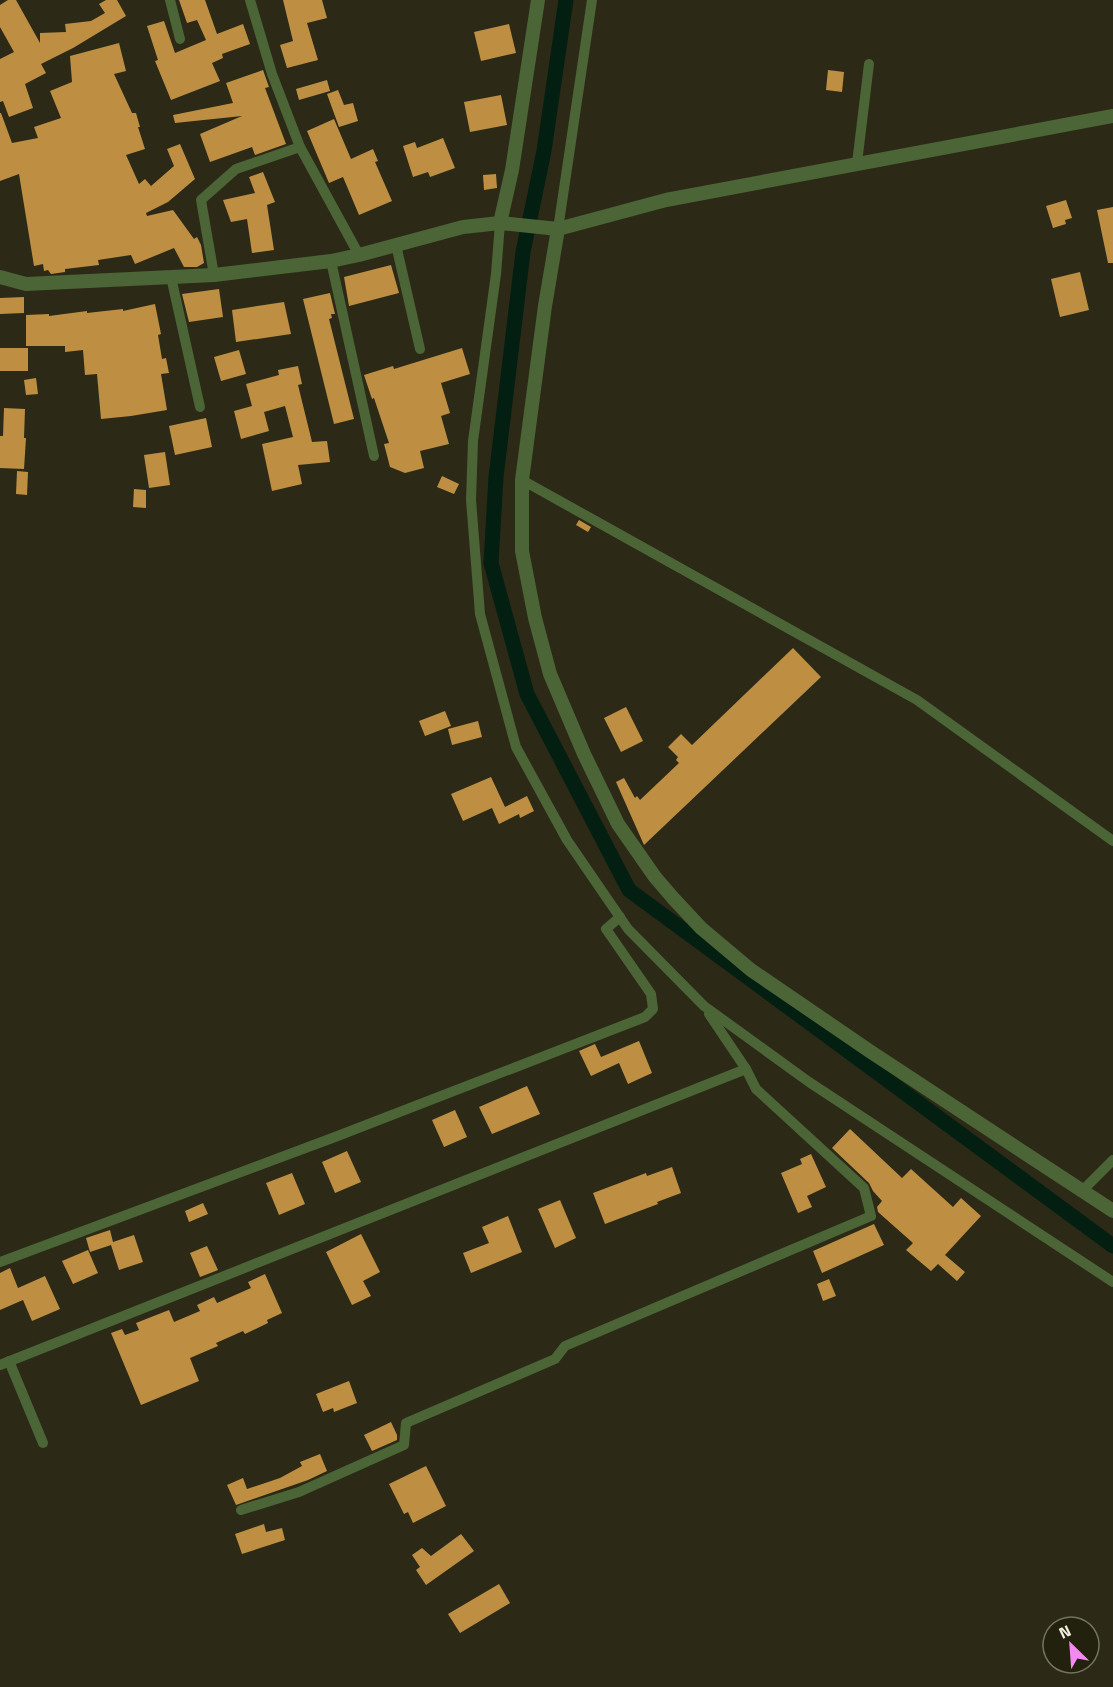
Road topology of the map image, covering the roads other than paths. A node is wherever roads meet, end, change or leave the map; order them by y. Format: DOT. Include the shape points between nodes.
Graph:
graph roads {
  1 [pos="170,0"];
  2 [pos="250,0"];
  3 [pos="538,0"];
  4 [pos="592,0"];
  5 [pos="180,39"];
  6 [pos="869,64"];
  7 [pos="1113,116"];
  8 [pos="300,147"];
  9 [pos="857,163"];
  10 [pos="505,223"];
  11 [pos="558,229"];
  12 [pos="396,245"];
  13 [pos="359,255"];
  14 [pos="331,261"];
  15 [pos="214,275"];
  16 [pos="0,277"];
  17 [pos="171,277"];
  18 [pos="420,349"];
  19 [pos="200,407"];
  20 [pos="374,456"];
  21 [pos="522,480"];
  22 [pos="1113,841"];
  23 [pos="620,917"];
  24 [pos="704,1006"];
  25 [pos="746,1069"];
  26 [pos="1113,1160"];
  27 [pos="1082,1191"];
  28 [pos="1113,1211"];
  29 [pos="0,1262"];
  30 [pos="1113,1282"];
  31 [pos="4,1363"];
  32 [pos="43,1443"];
  33 [pos="241,1510"];
  1 -- 5 [label="street"];
  2 -- 8 [label="street" via="272,74"];
  3 -- 10 [label="street"];
  4 -- 11 [label="street"];
  6 -- 9 [label="street"];
  7 -- 9 [label="street"];
  8 -- 13 [label="street"];
  8 -- 15 [label="street" via="236,169 201,200"];
  9 -- 11 [label="street" via="666,200"];
  10 -- 11 [label="street"];
  10 -- 12 [label="street" via="463,227"];
  10 -- 23 [label="street" via="473,441 471,500 480,614 516,747 567,840"];
  11 -- 21 [label="street"];
  12 -- 13 [label="street"];
  12 -- 18 [label="street"];
  13 -- 14 [label="street"];
  14 -- 15 [label="street"];
  14 -- 20 [label="street"];
  15 -- 17 [label="street"];
  16 -- 17 [label="street" via="26,284"];
  17 -- 19 [label="street"];
  21 -- 22 [label="street" via="917,699"];
  21 -- 27 [label="street" via="522,551 550,674 618,824 655,877 701,928 751,970"];
  23 -- 24 [label="street"];
  23 -- 29 [label="street" via="606,929 651,994 654,1009 645,1017"];
  24 -- 25 [label="street"];
  24 -- 30 [label="street" via="809,1082"];
  25 -- 31 [label="street"];
  25 -- 33 [label="street" via="756,1089 864,1188 871,1216 565,1346 555,1359 406,1423 404,1445 299,1492"];
  26 -- 27 [label="street"];
  27 -- 28 [label="street"];
  31 -- 32 [label="street"];
}
